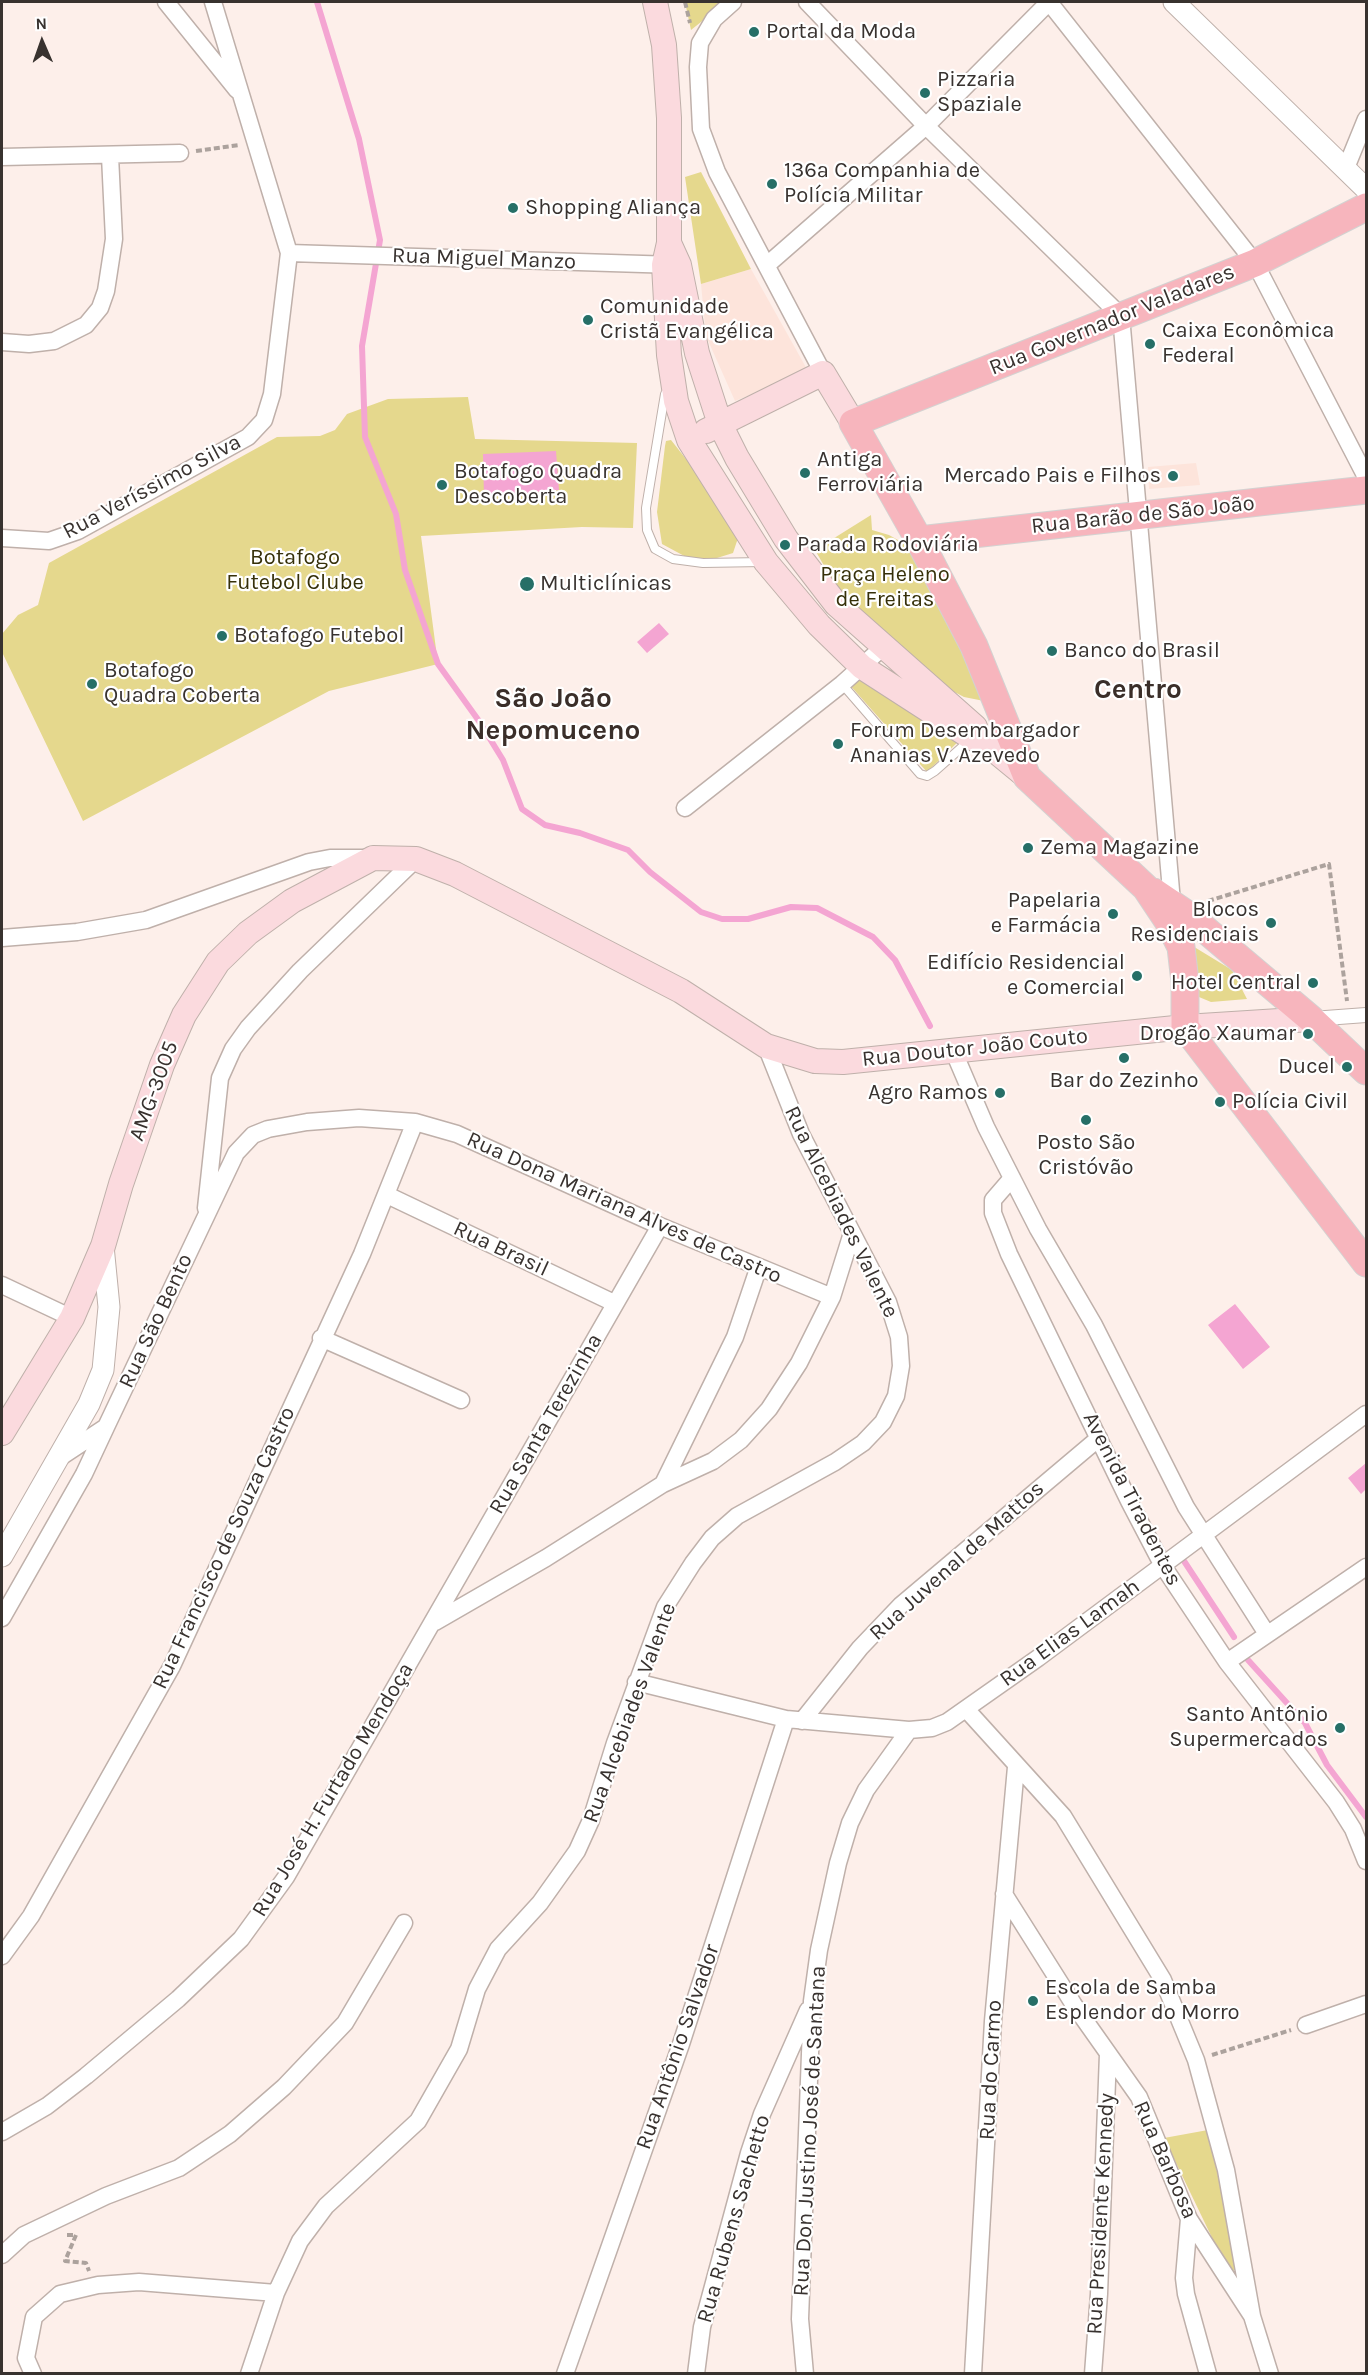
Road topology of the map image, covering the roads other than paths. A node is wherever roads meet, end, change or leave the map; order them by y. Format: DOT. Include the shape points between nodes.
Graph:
graph roads {
  1 [pos="166,2"];
  2 [pos="213,2"];
  3 [pos="655,2"];
  4 [pos="733,2"];
  5 [pos="807,2"];
  6 [pos="1049,2"];
  7 [pos="1174,2"];
  8 [pos="243,98"];
  9 [pos="1366,119"];
  10 [pos="926,126"];
  11 [pos="180,153"];
  12 [pos="2,156"];
  13 [pos="110,156"];
  14 [pos="1346,168"];
  15 [pos="1366,189"];
  16 [pos="1366,207"];
  17 [pos="289,254"];
  18 [pos="671,258"];
  19 [pos="1255,263"];
  20 [pos="767,265"];
  21 [pos="1121,316"];
  22 [pos="2,342"];
  23 [pos="669,355"];
  24 [pos="823,373"];
  25 [pos="853,423"];
  26 [pos="720,424"];
  27 [pos="689,440"];
  28 [pos="1366,477"];
  29 [pos="1366,490"];
  30 [pos="1139,515"];
  31 [pos="2,538"];
  32 [pos="919,540"];
  33 [pos="766,562"];
  34 [pos="882,648"];
  35 [pos="862,667"];
  36 [pos="842,684"];
  37 [pos="980,738"];
  38 [pos="1027,777"];
  39 [pos="685,808"];
  40 [pos="373,858"];
  41 [pos="416,859"];
  42 [pos="1146,888"];
  43 [pos="1180,908"];
  44 [pos="2,938"];
  45 [pos="1366,1015"];
  46 [pos="1311,1019"];
  47 [pos="1185,1027"];
  48 [pos="766,1046"];
  49 [pos="953,1050"];
  50 [pos="1366,1071"];
  51 [pos="415,1122"];
  52 [pos="1012,1178"];
  53 [pos="387,1195"];
  54 [pos="206,1215"];
  55 [pos="660,1226"];
  56 [pos="852,1233"];
  57 [pos="103,1246"];
  58 [pos="1366,1263"];
  59 [pos="758,1269"];
  60 [pos="2,1285"];
  61 [pos="832,1297"];
  62 [pos="615,1303"];
  63 [pos="72,1318"];
  64 [pos="321,1338"];
  65 [pos="460,1400"];
  66 [pos="1366,1414"];
  67 [pos="106,1427"];
  68 [pos="2,1433"];
  69 [pos="1099,1438"];
  70 [pos="59,1458"];
  71 [pos="663,1485"];
  72 [pos="1204,1537"];
  73 [pos="2,1556"];
  74 [pos="1163,1566"];
  75 [pos="1366,1567"];
  76 [pos="2,1618"];
  77 [pos="434,1622"];
  78 [pos="1267,1634"];
  79 [pos="1227,1662"];
  80 [pos="636,1682"];
  81 [pos="966,1709"];
  82 [pos="794,1720"];
  83 [pos="909,1730"];
  84 [pos="1016,1767"];
  85 [pos="1366,1861"];
  86 [pos="1004,1894"];
  87 [pos="404,1923"];
  88 [pos="2,1956"];
  89 [pos="812,2001"];
  90 [pos="1366,2004"];
  91 [pos="1306,2025"];
  92 [pos="1108,2054"];
  93 [pos="2,2132"];
  94 [pos="1189,2219"];
  95 [pos="2,2255"];
  96 [pos="276,2293"];
  97 [pos="1252,2316"];
  98 [pos="33,2373"];
  99 [pos="249,2373"];
  100 [pos="565,2373"];
  101 [pos="696,2373"];
  102 [pos="805,2373"];
  103 [pos="973,2373"];
  104 [pos="1093,2373"];
  105 [pos="1208,2373"];
  106 [pos="1270,2373"];
  1 -- 8 [label="street"];
  2 -- 8 [label="street, Rua Veríssimo Silva"];
  3 -- 18 [label="main road" via="664,45 668,108"];
  4 -- 20 [label="street" via="714,19 700,43 701,129 717,172"];
  5 -- 10 [label="street"];
  6 -- 10 [label="street"];
  6 -- 19 [label="street"];
  7 -- 14 [label="street"];
  8 -- 17 [label="street, Rua Veríssimo Silva"];
  9 -- 14 [label="street"];
  10 -- 20 [label="street"];
  10 -- 21 [label="street"];
  11 -- 13 [label="street"];
  12 -- 13 [label="street"];
  13 -- 22 [label="street" via="114,239 100,308 86,325 54,341"];
  14 -- 15 [label="street"];
  16 -- 19 [label="main road, Rua Governador Valadares"];
  17 -- 18 [label="street, Rua Miguel Manzo"];
  17 -- 31 [label="street, Rua Veríssimo Silva" via="272,394 264,420 248,437 78,531 49,541"];
  18 -- 23 [label="main road"];
  18 -- 26 [label="main road"];
  19 -- 21 [label="main road, Rua Governador Valadares"];
  19 -- 28 [label="street"];
  20 -- 24 [label="street"];
  21 -- 25 [label="main road, Rua Governador Valadares"];
  21 -- 30 [label="street"];
  23 -- 27 [label="main road" via="676,400"];
  23 -- 33 [label="lane" via="646,508 647,530 655,549 673,559 703,563"];
  24 -- 25 [label="main road"];
  24 -- 26 [label="main road"];
  25 -- 32 [label="main road"];
  26 -- 27 [label="main road"];
  26 -- 34 [label="main road" via="806,569"];
  27 -- 33 [label="main road"];
  29 -- 30 [label="main road, Rua Barão de São João"];
  30 -- 32 [label="main road, Rua Barão de São João"];
  30 -- 43 [label="street"];
  32 -- 38 [label="main road" via="974,646"];
  33 -- 35 [label="main road" via="819,625"];
  34 -- 35 [label="street"];
  34 -- 37 [label="main road"];
  35 -- 36 [label="street"];
  35 -- 37 [label="main road"];
  36 -- 37 [label="lane" via="920,774 927,776"];
  36 -- 39 [label="street"];
  37 -- 38 [label="main road"];
  38 -- 42 [label="main road"];
  40 -- 41 [label="main road, AMG-3005"];
  40 -- 44 [label="street" via="309,862 146,920 77,932"];
  40 -- 57 [label="main road, AMG-3005" via="292,901 248,933 218,962 184,1015 162,1065"];
  41 -- 48 [label="main road, Rua Doutor João Couto" via="455,874 681,991"];
  41 -- 54 [label="street" via="300,972 233,1049 220,1078"];
  42 -- 43 [label="main road"];
  42 -- 47 [label="main road" via="1181,947"];
  43 -- 46 [label="main road"];
  45 -- 46 [label="street"];
  46 -- 47 [label="main road, Rua Doutor João Couto"];
  46 -- 50 [label="main road"];
  47 -- 49 [label="main road, Rua Doutor João Couto"];
  47 -- 58 [label="main road"];
  48 -- 49 [label="main road, Rua Doutor João Couto" via="815,1061 843,1062"];
  48 -- 56 [label="street, Rua Alcebiades Valente" via="801,1134"];
  49 -- 52 [label="street"];
  51 -- 53 [label="street, Rua Francisco de Souza Castro"];
  51 -- 54 [label="street, Rua Dona Mariana Alves de Castro" via="359,1118 307,1122 253,1135 236,1153"];
  51 -- 55 [label="street, Rua Dona Mariana Alves de Castro" via="457,1134"];
  52 -- 69 [label="street, Avenida Tiradentes" via="993,1200 993,1213"];
  52 -- 72 [label="street"];
  53 -- 62 [label="street, Rua Brasil"];
  53 -- 64 [label="street, Rua Francisco de Souza Castro"];
  54 -- 67 [label="street, Rua São Bento"];
  55 -- 59 [label="street, Rua Dona Mariana Alves de Castro"];
  55 -- 62 [label="street, Rua Santa Terezinha"];
  56 -- 61 [label="street"];
  56 -- 80 [label="street, Rua Alcebiades Valente" via="888,1302 899,1337 901,1366 896,1396 883,1422 863,1443 754,1505 712,1538 665,1607"];
  57 -- 63 [label="main road, AMG-3005"];
  57 -- 70 [label="street" via="109,1307 103,1370"];
  59 -- 61 [label="street, Rua Dona Mariana Alves de Castro"];
  59 -- 71 [label="street" via="735,1337"];
  60 -- 63 [label="street"];
  61 -- 71 [label="street" via="769,1409 741,1440 713,1461"];
  62 -- 77 [label="street, Rua Santa Terezinha"];
  63 -- 68 [label="main road, AMG-3005"];
  64 -- 65 [label="street"];
  64 -- 88 [label="street, Rua Francisco de Souza Castro" via="172,1666 36,1906"];
  66 -- 72 [label="street, Rua Elias Lamah"];
  67 -- 70 [label="street"];
  67 -- 76 [label="street, Rua São Bento" via="84,1474"];
  69 -- 74 [label="street, Avenida Tiradentes"];
  69 -- 82 [label="street, Rua Juvenal de Mattos" via="901,1605"];
  70 -- 73 [label="street"];
  71 -- 77 [label="street"];
  72 -- 74 [label="street, Rua Elias Lamah"];
  72 -- 78 [label="street"];
  74 -- 79 [label="street, Avenida Tiradentes"];
  74 -- 81 [label="street, Rua Elias Lamah"];
  75 -- 78 [label="street"];
  77 -- 93 [label="street, Rua José H. Furtado Mendoça" via="286,1877 241,1939 178,1999 86,2076 47,2106"];
  78 -- 79 [label="street"];
  79 -- 85 [label="street, Avenida Tiradentes" via="1336,1802"];
  80 -- 82 [label="street, Rua Elias Lamah"];
  80 -- 96 [label="street, Rua Alcebiades Valente" via="577,1851 540,1903 498,1949 477,1989 459,2049 440,2087 418,2121 326,2206 300,2241"];
  81 -- 83 [label="street, Rua Elias Lamah" via="932,1728"];
  81 -- 84 [label="street"];
  82 -- 83 [label="street, Rua Elias Lamah"];
  82 -- 100 [label="street, Rua Antônio Salvador"];
  83 -- 89 [label="street, Rua Don Justino José de Santana" via="866,1790 850,1823 838,1863"];
  84 -- 86 [label="street, Rua do Carmo"];
  84 -- 97 [label="street" via="1063,1816 1163,1980 1196,2060 1226,2170"];
  86 -- 92 [label="street, Rua Barbosa"];
  86 -- 103 [label="street, Rua do Carmo"];
  87 -- 95 [label="street" via="345,2023 284,2087 230,2134 179,2168 106,2196 24,2235"];
  89 -- 101 [label="street, Rua Rubens Sachetto" via="749,2152 702,2326"];
  89 -- 102 [label="street, Rua Don Justino José de Santana" via="800,2319"];
  90 -- 91 [label="street"];
  92 -- 94 [label="street, Rua Barbosa" via="1139,2097"];
  92 -- 104 [label="street, Rua Presidente Kennedy"];
  94 -- 97 [label="street, Rua Barbosa"];
  94 -- 105 [label="street" via="1184,2278"];
  96 -- 98 [label="street" via="139,2282 60,2294 34,2317 26,2358"];
  96 -- 99 [label="street, Rua Alcebiades Valente"];
  97 -- 106 [label="street, Rua Barbosa"];
}
